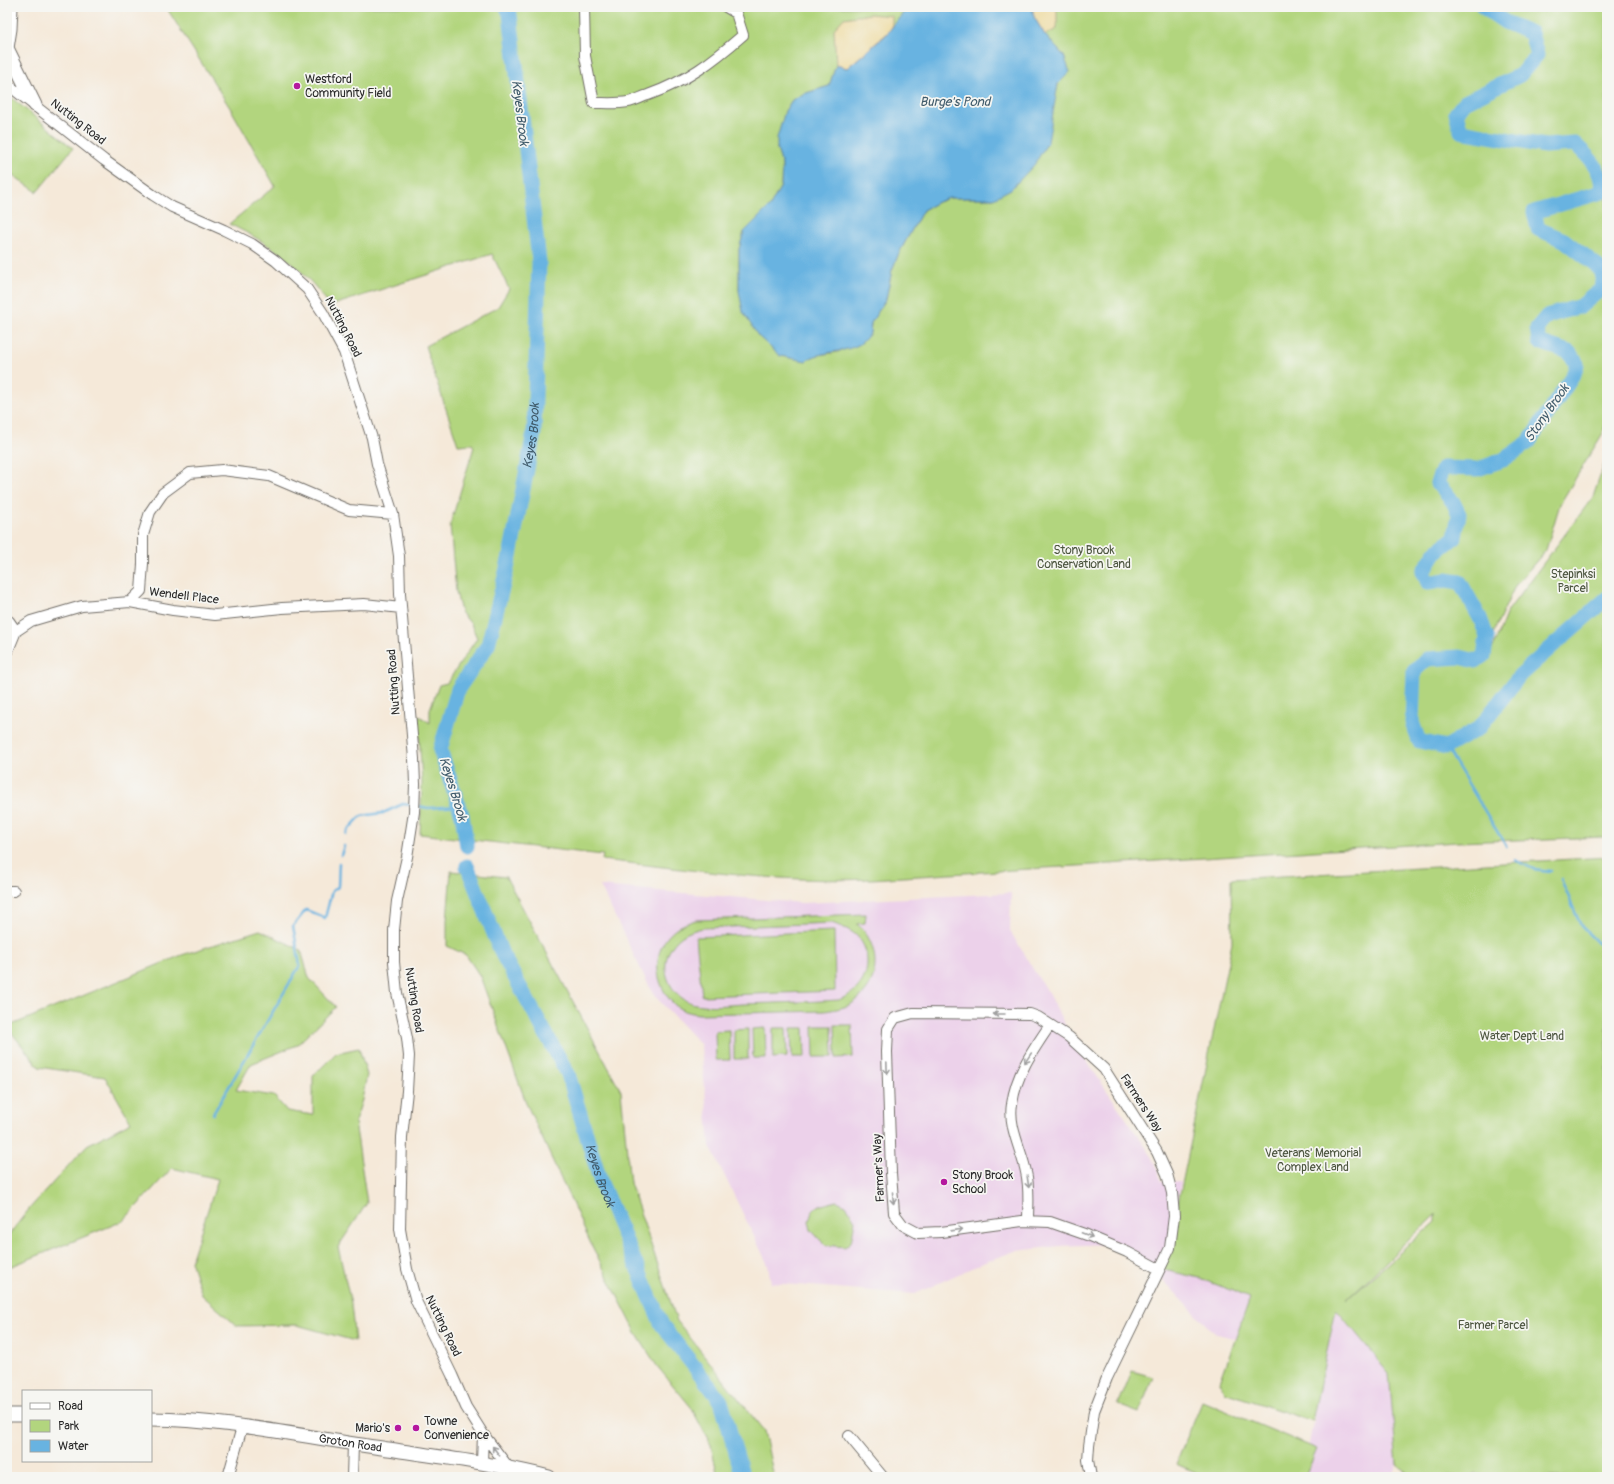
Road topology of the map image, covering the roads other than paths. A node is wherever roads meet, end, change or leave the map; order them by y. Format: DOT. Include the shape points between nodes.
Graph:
graph roads {
  1 [pos="12,7"];
  2 [pos="584,7"];
  3 [pos="726,7"];
  4 [pos="7,48"];
  5 [pos="7,84"];
  6 [pos="35,105"];
  7 [pos="393,514"];
  8 [pos="130,602"];
  9 [pos="401,608"];
  10 [pos="7,620"];
  11 [pos="16,631"];
  12 [pos="7,654"];
  13 [pos="1050,1025"];
  14 [pos="888,1029"];
  15 [pos="1028,1221"];
  16 [pos="1159,1269"];
  17 [pos="7,1415"];
  18 [pos="22,1415"];
  19 [pos="152,1419"];
  20 [pos="242,1427"];
  21 [pos="483,1434"];
  22 [pos="849,1436"];
  23 [pos="353,1444"];
  24 [pos="482,1463"];
  25 [pos="512,1473"];
  26 [pos="228,1477"];
  27 [pos="352,1477"];
  28 [pos="549,1477"];
  29 [pos="883,1477"];
  30 [pos="1091,1477"];
  1 -- 4 [label="main road"];
  2 -- 3 [label="street" via="585,56 594,103 615,104 666,89 715,60 743,35 736,13"];
  4 -- 6 [label="main road"];
  5 -- 6 [label="street, Nutting Road"];
  6 -- 7 [label="street, Nutting Road" via="153,195 172,207 252,244 276,260 306,289 323,313 344,352"];
  7 -- 8 [label="street" via="349,510 268,476 222,470 190,473 163,492 150,512 143,535 140,591"];
  7 -- 9 [label="street, Nutting Road" via="399,556"];
  8 -- 9 [label="street, Wendell Place" via="215,615 282,608 364,604"];
  8 -- 11 [label="street, Wendell Place" via="82,606 32,621"];
  9 -- 21 [label="street, Nutting Road" via="415,784 414,812 394,930 397,993 409,1056 402,1137 400,1229 416,1301 466,1407"];
  10 -- 11 [label="street"];
  11 -- 12 [label="street"];
  13 -- 14 [label="street, Farmers Way, one-way" via="1038,1016 1030,1014 913,1014 895,1018"];
  13 -- 15 [label="street, one-way" via="1024,1064 1011,1106 1013,1126 1029,1186"];
  13 -- 16 [label="street, Farmers Way" via="1069,1037 1104,1069 1149,1139 1167,1174 1174,1216 1170,1248"];
  14 -- 15 [label="street, Farmer's Way, one-way" via="894,1213 903,1225 918,1233"];
  15 -- 16 [label="street, Farmer's Way, one-way" via="1050,1222 1087,1235"];
  16 -- 30 [label="street" via="1094,1411 1088,1460"];
  17 -- 18 [label="main road"];
  19 -- 20 [label="main road, Groton Road" via="211,1422"];
  20 -- 23 [label="main road, Groton Road"];
  20 -- 26 [label="street"];
  21 -- 24 [label="street"];
  25 -- 21 [label="street, Nutting Road, one-way"];
  22 -- 29 [label="street"];
  23 -- 24 [label="main road, Groton Road"];
  23 -- 27 [label="street"];
  24 -- 25 [label="main road, Groton Road"];
  25 -- 28 [label="main road, Groton Road"];
}
